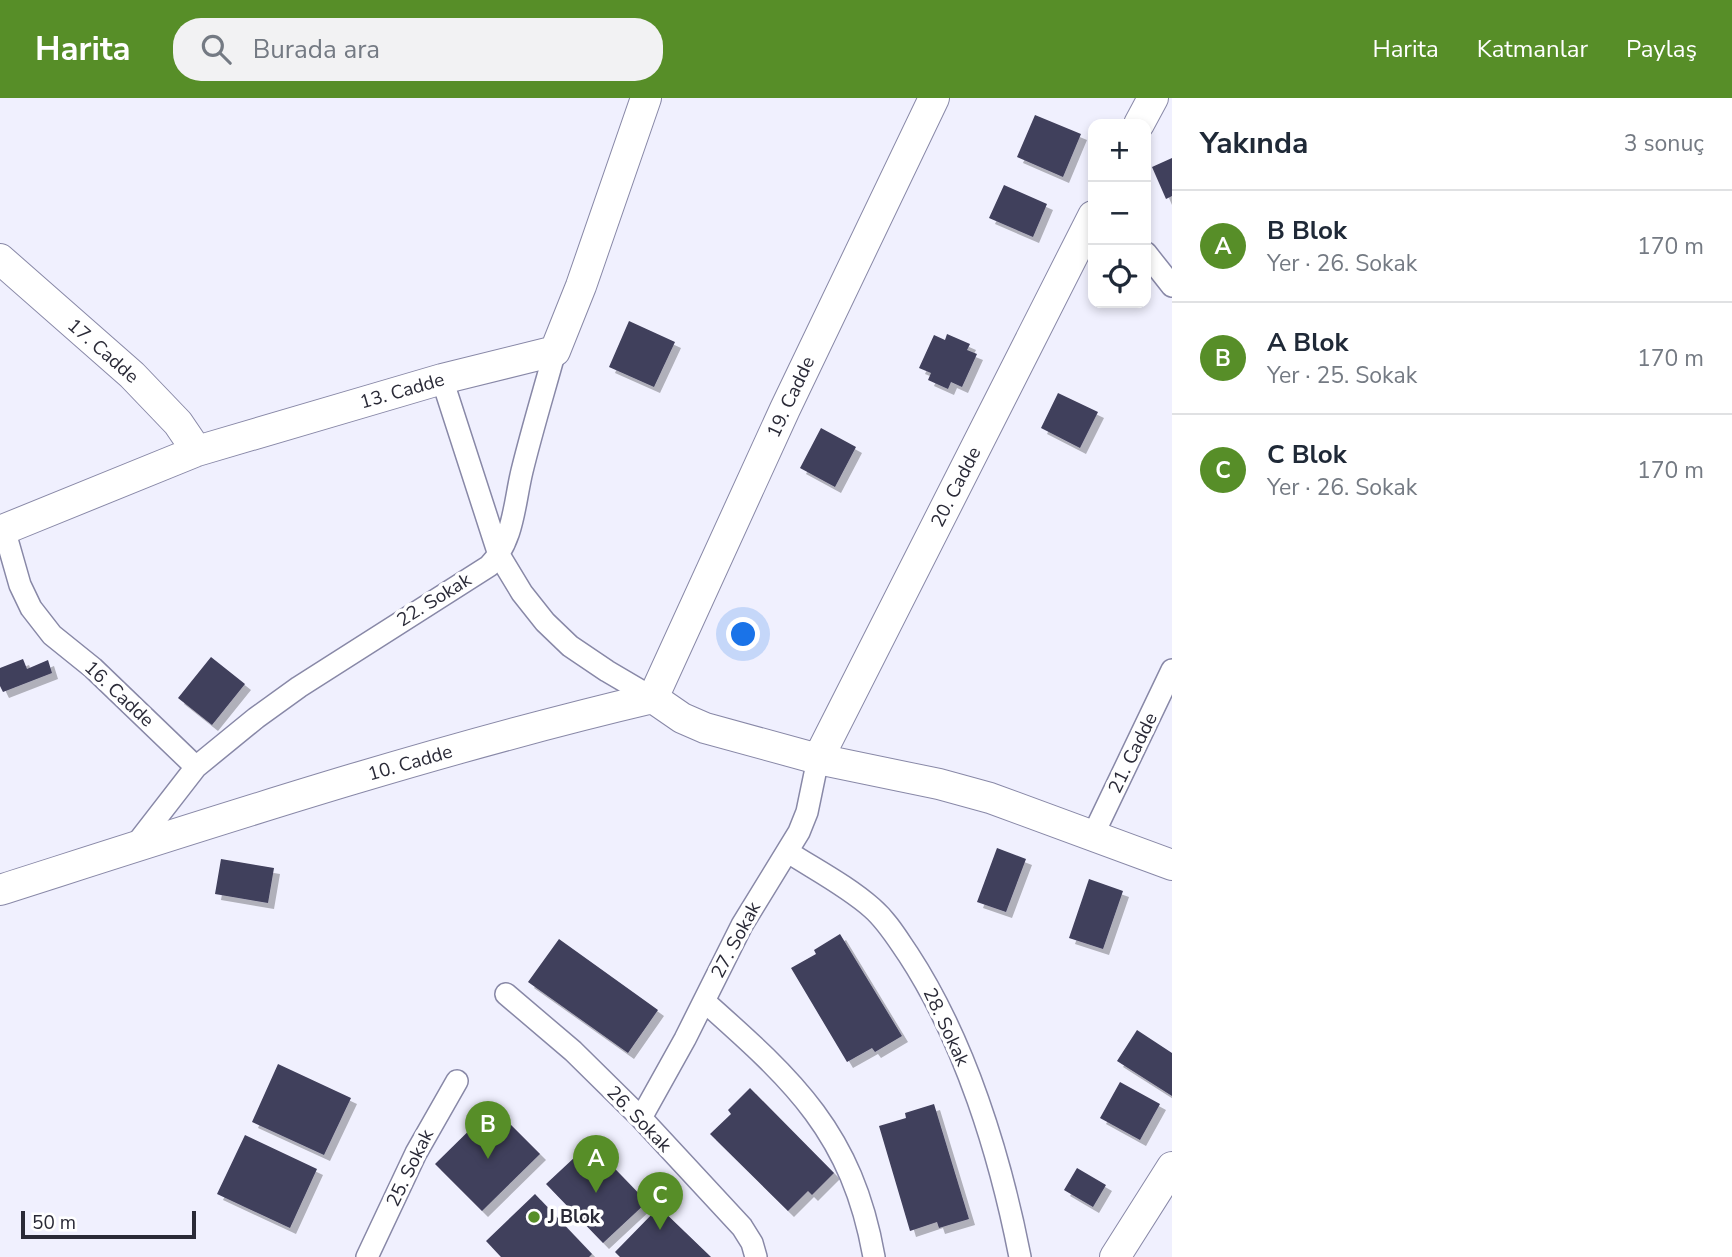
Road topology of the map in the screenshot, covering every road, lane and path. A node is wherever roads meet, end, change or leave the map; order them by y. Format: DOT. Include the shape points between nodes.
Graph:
graph roads {
  1 [pos="646,98"];
  2 [pos="934,98"];
  3 [pos="1153,98"];
  4 [pos="1142,119"];
  5 [pos="1088,226"];
  6 [pos="0,259"];
  7 [pos="1151,259"];
  8 [pos="1172,286"];
  9 [pos="555,351"];
  10 [pos="442,379"];
  11 [pos="197,452"];
  12 [pos="2,530"];
  13 [pos="499,555"];
  14 [pos="1172,670"];
  15 [pos="653,698"];
  16 [pos="818,759"];
  17 [pos="196,767"];
  18 [pos="1093,835"];
  19 [pos="134,847"];
  20 [pos="788,852"];
  21 [pos="1172,865"];
  22 [pos="0,890"];
  23 [pos="506,994"];
  24 [pos="704,1002"];
  25 [pos="457,1081"];
  26 [pos="641,1118"];
  27 [pos="1172,1167"];
  28 [pos="367,1257"];
  29 [pos="756,1257"];
  30 [pos="874,1257"];
  31 [pos="1020,1257"];
  32 [pos="1115,1257"];
  1 -- 9 [label="street"];
  2 -- 15 [label="street, 19. Cadde"];
  3 -- 4 [label="street"];
  5 -- 16 [label="street, 20. Cadde"];
  6 -- 11 [label="street, 17. Cadde" via="132,375 178,423"];
  7 -- 8 [label="street"];
  9 -- 10 [label="street, 13. Cadde"];
  9 -- 13 [label="street" via="509,534"];
  10 -- 11 [label="street, 13. Cadde"];
  10 -- 13 [label="street"];
  11 -- 12 [label="street, 13. Cadde"];
  12 -- 17 [label="street, 16. Cadde" via="20,585 52,635"];
  13 -- 15 [label="street" via="522,593 562,638"];
  13 -- 17 [label="street, 22. Sokak" via="489,566 299,687"];
  14 -- 18 [label="street, 21. Cadde"];
  15 -- 16 [label="street" via="705,728"];
  15 -- 19 [label="street, 10. Cadde" via="543,724"];
  16 -- 18 [label="street" via="990,798"];
  16 -- 20 [label="street, 27. Sokak" via="807,812"];
  17 -- 19 [label="street"];
  18 -- 21 [label="street"];
  19 -- 22 [label="street, 10. Cadde"];
  20 -- 24 [label="street, 27. Sokak" via="742,925"];
  20 -- 31 [label="street, 28. Sokak" via="873,908 918,969 969,1079 1009,1203"];
  23 -- 26 [label="street, 26. Sokak"];
  24 -- 26 [label="street, 27. Sokak"];
  24 -- 30 [label="street" via="770,1060 823,1122 854,1185"];
  25 -- 28 [label="street, 25. Sokak" via="416,1153"];
  26 -- 29 [label="street, 26. Sokak" via="742,1227"];
  27 -- 32 [label="street"];
}
